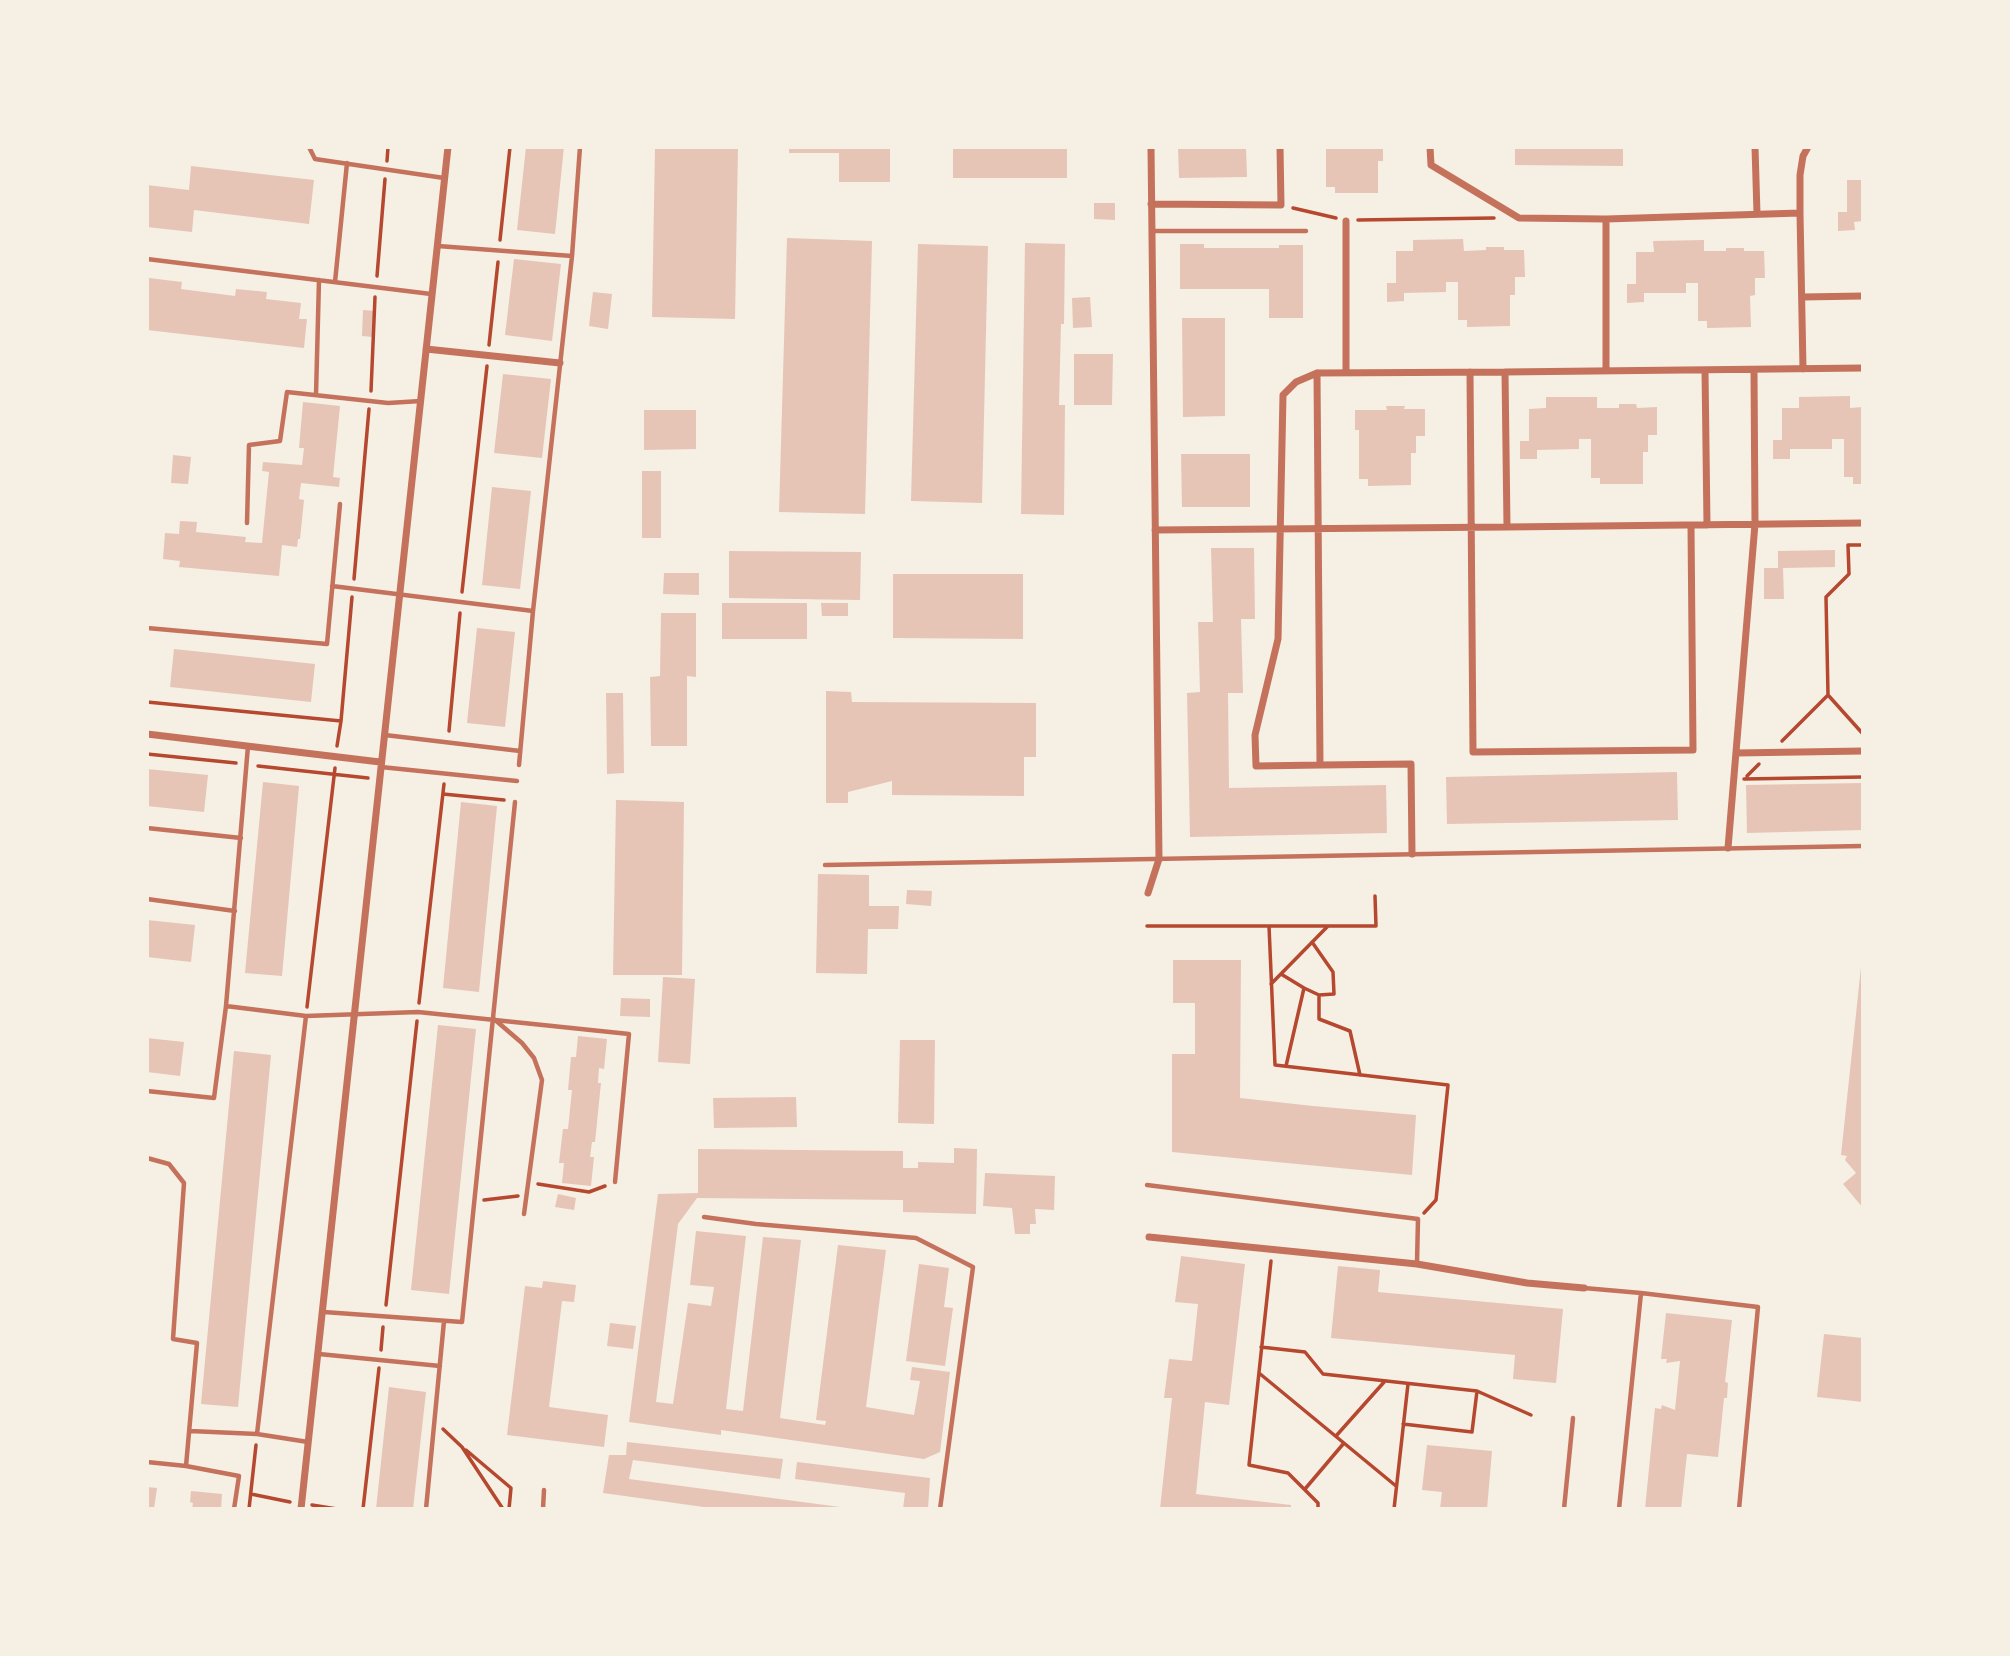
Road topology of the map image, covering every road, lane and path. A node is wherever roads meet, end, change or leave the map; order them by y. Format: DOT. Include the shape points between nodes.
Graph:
graph roads {
  1 [pos="309,147"];
  2 [pos="388,147"];
  3 [pos="448,147"];
  4 [pos="510,147"];
  5 [pos="580,147"];
  6 [pos="1151,147"];
  7 [pos="1280,147"];
  8 [pos="1430,147"];
  9 [pos="1755,147"];
  10 [pos="1808,147"];
  11 [pos="346,163"];
  12 [pos="386,169"];
  13 [pos="445,178"];
  14 [pos="1151,204"];
  15 [pos="1281,205"];
  16 [pos="1800,213"];
  17 [pos="1757,214"];
  18 [pos="1519,218"];
  19 [pos="1606,219"];
  20 [pos="1346,221"];
  21 [pos="1152,231"];
  22 [pos="1306,231"];
  23 [pos="438,246"];
  24 [pos="499,251"];
  25 [pos="572,256"];
  26 [pos="147,259"];
  27 [pos="319,280"];
  28 [pos="335,282"];
  29 [pos="376,287"];
  30 [pos="432,294"];
  31 [pos="1863,296"];
  32 [pos="1802,297"];
  33 [pos="426,349"];
  34 [pos="488,354"];
  35 [pos="560,363"];
  36 [pos="1803,369"];
  37 [pos="1863,369"];
  38 [pos="1705,370"];
  39 [pos="1754,370"];
  40 [pos="1606,371"];
  41 [pos="1469,372"];
  42 [pos="1505,372"];
  43 [pos="1317,373"];
  44 [pos="1346,373"];
  45 [pos="316,395"];
  46 [pos="370,401"];
  47 [pos="421,401"];
  48 [pos="340,504"];
  49 [pos="247,523"];
  50 [pos="1863,523"];
  51 [pos="1755,524"];
  52 [pos="1691,525"];
  53 [pos="1707,525"];
  54 [pos="1471,527"];
  55 [pos="1507,527"];
  56 [pos="1280,529"];
  57 [pos="1318,529"];
  58 [pos="1155,530"];
  59 [pos="1863,545"];
  60 [pos="332,586"];
  61 [pos="353,589"];
  62 [pos="399,594"];
  63 [pos="461,601"];
  64 [pos="533,611"];
  65 [pos="147,628"];
  66 [pos="1828,695"];
  67 [pos="147,702"];
  68 [pos="341,721"];
  69 [pos="147,734"];
  70 [pos="1863,734"];
  71 [pos="383,735"];
  72 [pos="448,743"];
  73 [pos="248,745"];
  74 [pos="520,751"];
  75 [pos="1863,751"];
  76 [pos="1770,752"];
  77 [pos="1736,753"];
  78 [pos="147,754"];
  79 [pos="336,757"];
  80 [pos="380,764"];
  81 [pos="247,765"];
  82 [pos="519,765"];
  83 [pos="1320,765"];
  84 [pos="335,774"];
  85 [pos="445,775"];
  86 [pos="1863,777"];
  87 [pos="379,779"];
  88 [pos="517,781"];
  89 [pos="443,794"];
  90 [pos="516,802"];
  91 [pos="147,828"];
  92 [pos="241,838"];
  93 [pos="1863,846"];
  94 [pos="1728,848"];
  95 [pos="1412,854"];
  96 [pos="1159,859"];
  97 [pos="825,865"];
  98 [pos="1148,893"];
  99 [pos="1376,896"];
  100 [pos="147,900"];
  101 [pos="235,911"];
  102 [pos="1147,926"];
  103 [pos="1269,926"];
  104 [pos="1328,926"];
  105 [pos="1312,942"];
  106 [pos="1281,974"];
  107 [pos="1271,984"];
  108 [pos="1304,988"];
  109 [pos="1320,995"];
  110 [pos="226,1006"];
  111 [pos="418,1012"];
  112 [pos="354,1014"];
  113 [pos="306,1016"];
  114 [pos="494,1018"];
  115 [pos="1286,1066"];
  116 [pos="1360,1075"];
  117 [pos="147,1091"];
  118 [pos="147,1158"];
  119 [pos="615,1182"];
  120 [pos="1147,1185"];
  121 [pos="528,1188"];
  122 [pos="475,1201"];
  123 [pos="524,1214"];
  124 [pos="704,1217"];
  125 [pos="1418,1219"];
  126 [pos="1149,1237"];
  127 [pos="1272,1249"];
  128 [pos="1417,1264"];
  129 [pos="1584,1288"];
  130 [pos="1642,1293"];
  131 [pos="324,1312"];
  132 [pos="384,1317"];
  133 [pos="444,1321"];
  134 [pos="1261,1347"];
  135 [pos="319,1354"];
  136 [pos="380,1360"];
  137 [pos="440,1366"];
  138 [pos="1259,1373"];
  139 [pos="1385,1381"];
  140 [pos="1408,1384"];
  141 [pos="1477,1391"];
  142 [pos="1531,1415"];
  143 [pos="1573,1418"];
  144 [pos="434,1421"];
  145 [pos="1404,1424"];
  146 [pos="191,1431"];
  147 [pos="257,1434"];
  148 [pos="1336,1436"];
  149 [pos="309,1442"];
  150 [pos="1344,1443"];
  151 [pos="462,1447"];
  152 [pos="147,1462"];
  153 [pos="186,1466"];
  154 [pos="1396,1486"];
  155 [pos="1305,1489"];
  156 [pos="544,1490"];
  157 [pos="234,1509"];
  158 [pos="249,1509"];
  159 [pos="301,1509"];
  160 [pos="363,1509"];
  161 [pos="426,1509"];
  162 [pos="503,1509"];
  163 [pos="509,1509"];
  164 [pos="543,1509"];
  165 [pos="941,1509"];
  166 [pos="1318,1509"];
  167 [pos="1394,1509"];
  168 [pos="1564,1509"];
  169 [pos="1619,1509"];
  170 [pos="1739,1509"];
  1 -- 11 [label="lane" via="315,159"];
  2 -- 12 [label="path"];
  3 -- 13 [label="street"];
  4 -- 24 [label="path"];
  5 -- 25 [label="lane"];
  6 -- 14 [label="street"];
  7 -- 15 [label="street"];
  8 -- 18 [label="street" via="1431,165"];
  9 -- 17 [label="street"];
  10 -- 16 [label="street" via="1800,175"];
  11 -- 12 [label="lane"];
  11 -- 28 [label="lane"];
  12 -- 13 [label="lane"];
  12 -- 29 [label="path"];
  13 -- 23 [label="street"];
  14 -- 15 [label="street"];
  14 -- 21 [label="street"];
  15 -- 20 [label="path"];
  16 -- 17 [label="street"];
  16 -- 32 [label="street"];
  17 -- 19 [label="street"];
  18 -- 19 [label="street"];
  18 -- 20 [label="path"];
  19 -- 40 [label="street"];
  20 -- 44 [label="street"];
  21 -- 22 [label="lane"];
  21 -- 58 [label="street"];
  23 -- 24 [label="lane"];
  23 -- 30 [label="street"];
  24 -- 25 [label="lane"];
  24 -- 34 [label="path"];
  25 -- 35 [label="lane"];
  26 -- 27 [label="lane"];
  27 -- 28 [label="lane"];
  27 -- 45 [label="lane"];
  28 -- 29 [label="lane"];
  29 -- 30 [label="lane"];
  29 -- 46 [label="path"];
  30 -- 33 [label="street"];
  31 -- 32 [label="street"];
  32 -- 36 [label="street"];
  33 -- 34 [label="street"];
  33 -- 47 [label="street"];
  34 -- 35 [label="street"];
  34 -- 63 [label="path"];
  35 -- 64 [label="lane"];
  36 -- 37 [label="street"];
  36 -- 39 [label="street"];
  38 -- 39 [label="street"];
  38 -- 40 [label="street"];
  38 -- 53 [label="street"];
  39 -- 51 [label="street"];
  40 -- 42 [label="street"];
  41 -- 42 [label="street"];
  41 -- 44 [label="street"];
  41 -- 54 [label="street"];
  42 -- 55 [label="street"];
  43 -- 44 [label="street"];
  43 -- 56 [label="street" via="1296,382 1283,395"];
  43 -- 57 [label="street"];
  45 -- 46 [label="lane"];
  45 -- 49 [label="lane" via="287,392 280,441 250,445"];
  46 -- 47 [label="lane"];
  46 -- 61 [label="path"];
  47 -- 62 [label="street"];
  48 -- 60 [label="lane"];
  50 -- 51 [label="street"];
  51 -- 53 [label="street"];
  51 -- 77 [label="street"];
  52 -- 53 [label="street"];
  52 -- 54 [label="street" via="1693,750 1473,752"];
  52 -- 55 [label="street"];
  54 -- 55 [label="street"];
  54 -- 57 [label="street"];
  56 -- 57 [label="street"];
  56 -- 58 [label="street"];
  56 -- 83 [label="street" via="1278,639 1255,735 1256,766"];
  57 -- 83 [label="street"];
  58 -- 96 [label="street"];
  59 -- 66 [label="path" via="1848,545 1849,574 1826,597"];
  60 -- 61 [label="lane"];
  60 -- 65 [label="lane" via="327,644"];
  61 -- 62 [label="lane"];
  61 -- 68 [label="path"];
  62 -- 63 [label="lane"];
  62 -- 71 [label="street"];
  63 -- 64 [label="lane"];
  63 -- 72 [label="path"];
  64 -- 74 [label="lane"];
  66 -- 70 [label="path"];
  66 -- 76 [label="path"];
  67 -- 68 [label="path"];
  68 -- 79 [label="path"];
  69 -- 73 [label="street"];
  71 -- 72 [label="lane"];
  71 -- 80 [label="street"];
  72 -- 74 [label="lane"];
  73 -- 79 [label="street"];
  73 -- 81 [label="lane"];
  74 -- 82 [label="lane"];
  75 -- 76 [label="street"];
  76 -- 77 [label="street"];
  76 -- 86 [label="path" via="1743,779"];
  77 -- 94 [label="street"];
  78 -- 81 [label="path"];
  79 -- 80 [label="street"];
  79 -- 84 [label="path"];
  80 -- 85 [label="lane"];
  80 -- 87 [label="street"];
  81 -- 84 [label="path"];
  81 -- 92 [label="lane"];
  83 -- 95 [label="street" via="1411,764"];
  84 -- 87 [label="path"];
  84 -- 113 [label="path"];
  85 -- 88 [label="lane"];
  85 -- 89 [label="path"];
  87 -- 112 [label="street"];
  89 -- 90 [label="path"];
  89 -- 111 [label="path"];
  90 -- 114 [label="lane"];
  91 -- 92 [label="lane"];
  92 -- 101 [label="lane"];
  93 -- 94 [label="lane"];
  94 -- 95 [label="lane"];
  95 -- 96 [label="lane"];
  96 -- 97 [label="lane"];
  96 -- 98 [label="street"];
  99 -- 104 [label="path" via="1376,926"];
  100 -- 101 [label="lane"];
  101 -- 110 [label="lane"];
  102 -- 103 [label="path"];
  103 -- 104 [label="path"];
  103 -- 107 [label="path"];
  104 -- 105 [label="path"];
  105 -- 106 [label="path"];
  105 -- 109 [label="path" via="1333,972 1334,994"];
  106 -- 107 [label="path"];
  106 -- 108 [label="path"];
  107 -- 115 [label="path" via="1275,1065"];
  108 -- 109 [label="path"];
  108 -- 115 [label="path"];
  109 -- 116 [label="path" via="1319,1018 1350,1031"];
  110 -- 113 [label="lane"];
  110 -- 117 [label="lane" via="214,1098"];
  111 -- 112 [label="lane"];
  111 -- 114 [label="lane"];
  111 -- 132 [label="path"];
  112 -- 113 [label="lane"];
  112 -- 131 [label="street"];
  113 -- 147 [label="lane"];
  114 -- 119 [label="lane" via="629,1034"];
  114 -- 121 [label="lane" via="528,1050 542,1080"];
  114 -- 122 [label="lane"];
  115 -- 116 [label="path"];
  116 -- 125 [label="path" via="1448,1085 1436,1200"];
  118 -- 146 [label="lane" via="169,1164 184,1183 173,1339 197,1343"];
  119 -- 121 [label="path" via="589,1192 533,1183"];
  120 -- 125 [label="lane"];
  121 -- 122 [label="path" via="520,1196"];
  121 -- 123 [label="lane"];
  122 -- 133 [label="lane" via="463,1322"];
  124 -- 165 [label="lane" via="916,1238 973,1267"];
  125 -- 128 [label="lane"];
  126 -- 127 [label="street"];
  127 -- 128 [label="street"];
  127 -- 134 [label="path"];
  128 -- 129 [label="street"];
  129 -- 130 [label="lane"];
  130 -- 169 [label="lane"];
  130 -- 170 [label="lane" via="1758,1307"];
  131 -- 132 [label="lane"];
  131 -- 135 [label="street"];
  132 -- 133 [label="lane"];
  132 -- 136 [label="path"];
  133 -- 137 [label="lane"];
  134 -- 138 [label="path"];
  134 -- 139 [label="path" via="1305,1352 1323,1374"];
  135 -- 136 [label="lane"];
  135 -- 149 [label="street"];
  136 -- 137 [label="lane"];
  136 -- 160 [label="path"];
  137 -- 144 [label="lane"];
  138 -- 148 [label="path"];
  138 -- 155 [label="path" via="1249,1465 1288,1473"];
  139 -- 140 [label="path"];
  139 -- 148 [label="path"];
  140 -- 141 [label="path"];
  140 -- 145 [label="path"];
  141 -- 142 [label="path"];
  141 -- 145 [label="path" via="1472,1432"];
  143 -- 168 [label="lane"];
  144 -- 151 [label="path"];
  144 -- 161 [label="lane"];
  145 -- 154 [label="path"];
  146 -- 147 [label="lane"];
  146 -- 153 [label="lane"];
  147 -- 149 [label="lane"];
  147 -- 158 [label="path"];
  148 -- 150 [label="path"];
  149 -- 159 [label="street"];
  150 -- 154 [label="path"];
  150 -- 155 [label="path"];
  151 -- 162 [label="path"];
  151 -- 163 [label="path" via="511,1488"];
  152 -- 153 [label="lane"];
  153 -- 157 [label="lane" via="239,1476"];
  154 -- 167 [label="path"];
  155 -- 166 [label="path"];
  156 -- 164 [label="lane"];
}
